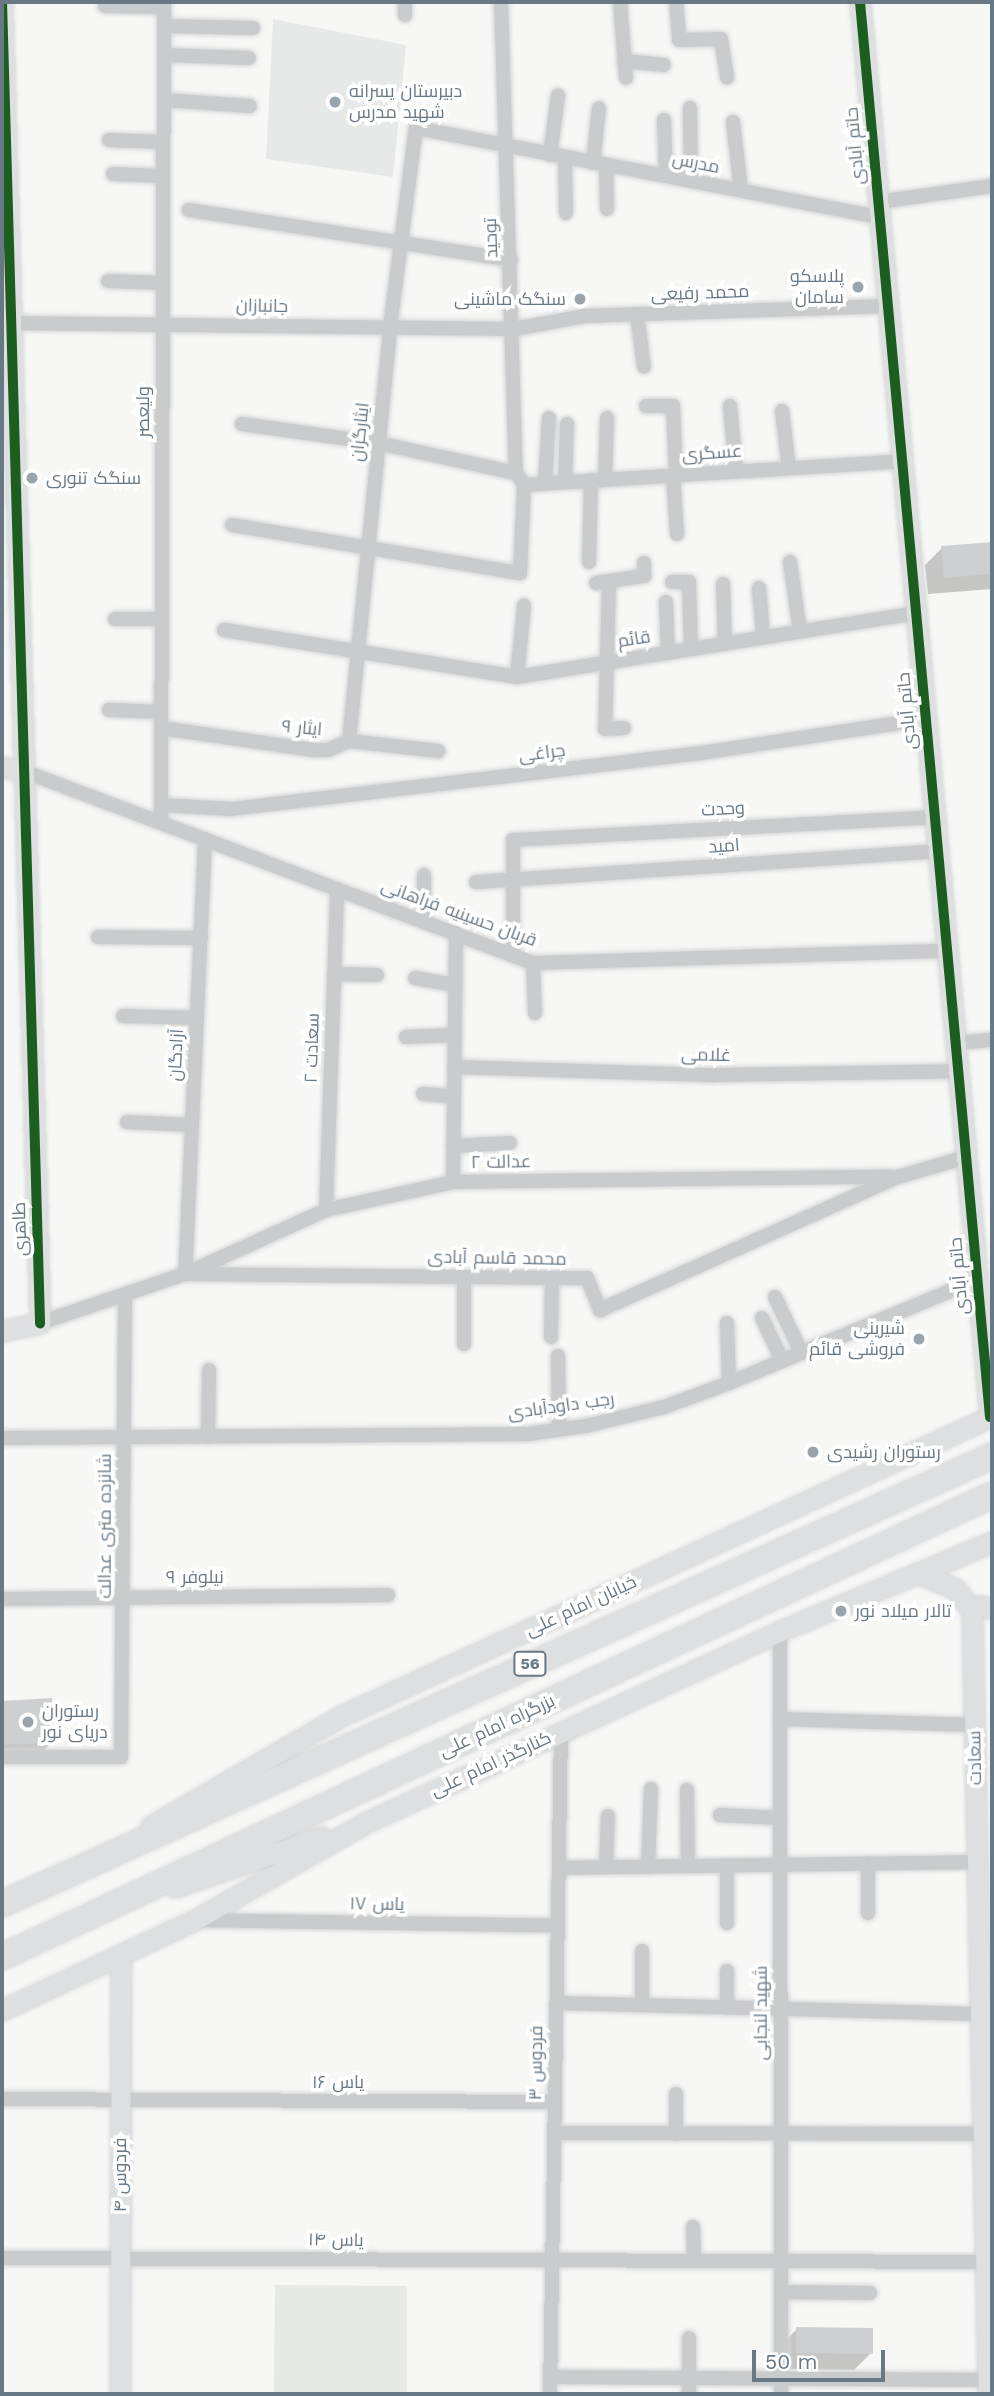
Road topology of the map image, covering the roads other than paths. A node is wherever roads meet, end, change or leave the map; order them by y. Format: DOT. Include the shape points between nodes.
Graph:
graph roads {
  1 [pos="2,2"];
  2 [pos="500,2"];
  3 [pos="620,2"];
  4 [pos="676,2"];
  5 [pos="860,2"];
  6 [pos="164,4"];
  7 [pos="105,6"];
  8 [pos="164,26"];
  9 [pos="253,28"];
  10 [pos="164,55"];
  11 [pos="249,58"];
  12 [pos="624,61"];
  13 [pos="664,65"];
  14 [pos="625,78"];
  15 [pos="727,78"];
  16 [pos="558,96"];
  17 [pos="164,100"];
  18 [pos="250,106"];
  19 [pos="599,108"];
  20 [pos="691,108"];
  21 [pos="664,120"];
  22 [pos="733,122"];
  23 [pos="416,128"];
  24 [pos="109,140"];
  25 [pos="163,142"];
  26 [pos="506,147"];
  27 [pos="550,155"];
  28 [pos="565,158"];
  29 [pos="600,164"];
  30 [pos="113,174"];
  31 [pos="163,176"];
  32 [pos="666,177"];
  33 [pos="691,181"];
  34 [pos="992,186"];
  35 [pos="741,191"];
  36 [pos="607,209"];
  37 [pos="879,209"];
  38 [pos="189,210"];
  39 [pos="566,213"];
  40 [pos="400,242"];
  41 [pos="511,260"];
  42 [pos="108,281"];
  43 [pos="163,283"];
  44 [pos="888,306"];
  45 [pos="636,314"];
  46 [pos="10,323"];
  47 [pos="163,324"];
  48 [pos="390,327"];
  49 [pos="514,329"];
  50 [pos="644,367"];
  51 [pos="646,406"];
  52 [pos="730,406"];
  53 [pos="782,411"];
  54 [pos="549,418"];
  55 [pos="607,418"];
  56 [pos="242,424"];
  57 [pos="567,424"];
  58 [pos="378,443"];
  59 [pos="902,461"];
  60 [pos="789,468"];
  61 [pos="736,471"];
  62 [pos="675,475"];
  63 [pos="520,479"];
  64 [pos="598,480"];
  65 [pos="565,482"];
  66 [pos="545,483"];
  67 [pos="232,525"];
  68 [pos="677,534"];
  69 [pos="368,547"];
  70 [pos="589,562"];
  71 [pos="790,562"];
  72 [pos="644,563"];
  73 [pos="672,582"];
  74 [pos="723,584"];
  75 [pos="759,587"];
  76 [pos="666,602"];
  77 [pos="524,605"];
  78 [pos="916,613"];
  79 [pos="115,619"];
  80 [pos="162,619"];
  81 [pos="224,631"];
  82 [pos="800,631"];
  83 [pos="763,637"];
  84 [pos="725,644"];
  85 [pos="691,649"];
  86 [pos="357,652"];
  87 [pos="668,653"];
  88 [pos="608,662"];
  89 [pos="517,677"];
  90 [pos="109,710"];
  91 [pos="162,712"];
  92 [pos="925,719"];
  93 [pos="624,728"];
  94 [pos="161,729"];
  95 [pos="349,741"];
  96 [pos="438,751"];
  97 [pos="2,767"];
  98 [pos="23,771"];
  99 [pos="161,805"];
  100 [pos="934,817"];
  101 [pos="161,822"];
  102 [pos="205,839"];
  103 [pos="937,851"];
  104 [pos="424,875"];
  105 [pos="513,880"];
  106 [pos="476,882"];
  107 [pos="337,889"];
  108 [pos="424,921"];
  109 [pos="456,933"];
  110 [pos="98,937"];
  111 [pos="201,938"];
  112 [pos="947,951"];
  113 [pos="513,955"];
  114 [pos="533,962"];
  115 [pos="334,974"];
  116 [pos="377,975"];
  117 [pos="415,978"];
  118 [pos="455,985"];
  119 [pos="535,1013"];
  120 [pos="123,1016"];
  121 [pos="197,1018"];
  122 [pos="455,1035"];
  123 [pos="406,1037"];
  124 [pos="992,1040"];
  125 [pos="955,1043"];
  126 [pos="454,1067"];
  127 [pos="958,1071"];
  128 [pos="423,1094"];
  129 [pos="454,1096"];
  130 [pos="127,1122"];
  131 [pos="192,1125"];
  132 [pos="510,1143"];
  133 [pos="453,1146"];
  134 [pos="966,1157"];
  135 [pos="898,1177"];
  136 [pos="453,1182"];
  137 [pos="326,1209"];
  138 [pos="185,1274"];
  139 [pos="464,1277"];
  140 [pos="552,1278"];
  141 [pos="977,1280"];
  142 [pos="125,1295"];
  143 [pos="775,1297"];
  144 [pos="762,1318"];
  145 [pos="40,1323"];
  146 [pos="726,1323"];
  147 [pos="2,1331"];
  148 [pos="551,1337"];
  149 [pos="464,1344"];
  150 [pos="801,1352"];
  151 [pos="558,1356"];
  152 [pos="782,1360"];
  153 [pos="209,1370"];
  154 [pos="729,1383"];
  155 [pos="991,1416"];
  156 [pos="559,1430"];
  157 [pos="124,1437"];
  158 [pos="208,1437"];
  159 [pos="2,1438"];
  160 [pos="992,1456"];
  161 [pos="992,1495"];
  162 [pos="992,1542"];
  163 [pos="917,1573"];
  164 [pos="388,1595"];
  165 [pos="124,1597"];
  166 [pos="2,1598"];
  167 [pos="992,1608"];
  168 [pos="972,1611"];
  169 [pos="780,1631"];
  170 [pos="780,1719"];
  171 [pos="974,1725"];
  172 [pos="561,1732"];
  173 [pos="2,1757"];
  174 [pos="651,1789"];
  175 [pos="687,1790"];
  176 [pos="720,1815"];
  177 [pos="608,1816"];
  178 [pos="780,1818"];
  179 [pos="363,1824"];
  180 [pos="977,1862"];
  181 [pos="868,1863"];
  182 [pos="780,1865"];
  183 [pos="688,1866"];
  184 [pos="727,1866"];
  185 [pos="606,1867"];
  186 [pos="648,1867"];
  187 [pos="559,1868"];
  188 [pos="69,1873"];
  189 [pos="2,1905"];
  190 [pos="868,1913"];
  191 [pos="93,1914"];
  192 [pos="195,1920"];
  193 [pos="727,1923"];
  194 [pos="558,1926"];
  195 [pos="642,1951"];
  196 [pos="121,1955"];
  197 [pos="2,1957"];
  198 [pos="727,1971"];
  199 [pos="557,2003"];
  200 [pos="642,2005"];
  201 [pos="727,2008"];
  202 [pos="780,2009"];
  203 [pos="2,2010"];
  204 [pos="980,2014"];
  205 [pos="676,2094"];
  206 [pos="2,2098"];
  207 [pos="120,2100"];
  208 [pos="555,2102"];
  209 [pos="555,2133"];
  210 [pos="676,2134"];
  211 [pos="982,2134"];
  212 [pos="780,2135"];
  213 [pos="693,2227"];
  214 [pos="120,2257"];
  215 [pos="2,2258"];
  216 [pos="780,2259"];
  217 [pos="552,2260"];
  218 [pos="694,2260"];
  219 [pos="985,2262"];
  220 [pos="780,2292"];
  221 [pos="870,2293"];
  222 [pos="689,2337"];
  223 [pos="550,2377"];
  224 [pos="689,2387"];
  225 [pos="988,2387"];
  226 [pos="781,2388"];
  227 [pos="120,2394"];
  228 [pos="550,2394"];
  1 -- 46 [label="street, طاهری"];
  2 -- 26 [label="street, توحید"];
  3 -- 12 [label="street"];
  4 -- 15 [label="street" via="679,40 721,38"];
  5 -- 37 [label="street, حاتم آبادی"];
  6 -- 7 [label="street"];
  6 -- 8 [label="street, ولیعصر"];
  8 -- 9 [label="street"];
  8 -- 10 [label="street, ولیعصر"];
  10 -- 11 [label="street"];
  10 -- 17 [label="street, ولیعصر"];
  12 -- 13 [label="street"];
  12 -- 14 [label="street"];
  16 -- 27 [label="street"];
  17 -- 18 [label="street"];
  17 -- 25 [label="street, ولیعصر"];
  19 -- 29 [label="street"];
  20 -- 33 [label="street"];
  21 -- 32 [label="street"];
  22 -- 35 [label="street"];
  23 -- 26 [label="street, مدرس"];
  23 -- 40 [label="street, ایثارگران"];
  24 -- 25 [label="street"];
  25 -- 31 [label="street, ولیعصر"];
  26 -- 27 [label="street, مدرس"];
  26 -- 41 [label="street, توحید"];
  27 -- 28 [label="street, مدرس"];
  28 -- 29 [label="street, مدرس"];
  28 -- 39 [label="street"];
  29 -- 32 [label="street, مدرس"];
  29 -- 36 [label="street"];
  30 -- 31 [label="street"];
  31 -- 43 [label="street, ولیعصر"];
  32 -- 33 [label="street, مدرس"];
  33 -- 35 [label="street, مدرس"];
  34 -- 37 [label="street, مدرس"];
  35 -- 37 [label="street, مدرس"];
  37 -- 44 [label="street, حاتم آبادی"];
  38 -- 40 [label="street"];
  40 -- 41 [label="street"];
  40 -- 48 [label="street, ایثارگران"];
  41 -- 49 [label="street, توحید"];
  42 -- 43 [label="street"];
  43 -- 47 [label="street, ولیعصر"];
  44 -- 45 [label="street, محمد رفیعی"];
  44 -- 59 [label="street, حاتم آبادی"];
  45 -- 49 [label="street, محمد رفیعی" via="584,316"];
  45 -- 50 [label="street"];
  46 -- 47 [label="street, جانبازان"];
  46 -- 98 [label="street, طاهری"];
  47 -- 48 [label="street, جانبازان"];
  47 -- 80 [label="street, ولیعصر"];
  48 -- 49 [label="street, جانبازان"];
  48 -- 58 [label="street, ایثارگران"];
  49 -- 63 [label="street, توحید"];
  51 -- 62 [label="street" via="673,406"];
  52 -- 61 [label="street"];
  53 -- 60 [label="street"];
  54 -- 66 [label="street"];
  55 -- 64 [label="street"];
  56 -- 58 [label="street, عسگری"];
  57 -- 65 [label="street"];
  58 -- 63 [label="street, عسگری"];
  58 -- 69 [label="street, ایثارگران"];
  59 -- 60 [label="street, عسگری"];
  59 -- 78 [label="street, حاتم آبادی"];
  60 -- 61 [label="street, عسگری"];
  61 -- 62 [label="street, عسگری"];
  62 -- 64 [label="street, عسگری"];
  62 -- 68 [label="street"];
  63 -- 66 [label="street, عسگری"];
  63 -- 69 [label="street, توحید" via="520,573"];
  64 -- 65 [label="street, عسگری"];
  64 -- 70 [label="street"];
  65 -- 66 [label="street, عسگری"];
  67 -- 69 [label="street"];
  69 -- 86 [label="street, ایثارگران"];
  71 -- 82 [label="street"];
  72 -- 88 [label="street" via="644,576 603,582"];
  73 -- 85 [label="street" via="689,582"];
  74 -- 84 [label="street"];
  75 -- 83 [label="street"];
  76 -- 87 [label="street"];
  77 -- 89 [label="street"];
  78 -- 82 [label="street, قائم"];
  78 -- 92 [label="street, حاتم آبادی"];
  79 -- 80 [label="street"];
  80 -- 91 [label="street, ولیعصر"];
  81 -- 86 [label="street, قائم"];
  82 -- 83 [label="street, قائم"];
  83 -- 84 [label="street, قائم"];
  84 -- 85 [label="street, قائم"];
  85 -- 87 [label="street, قائم"];
  86 -- 89 [label="street, قائم"];
  86 -- 95 [label="street, ایثارگران"];
  87 -- 88 [label="street, قائم"];
  88 -- 89 [label="street, قائم"];
  88 -- 93 [label="street" via="605,729"];
  90 -- 91 [label="street"];
  91 -- 94 [label="street, ولیعصر"];
  92 -- 99 [label="street, چراغی" via="694,754 231,809"];
  92 -- 100 [label="street, حاتم آبادی"];
  94 -- 95 [label="street, ایثار ۹" via="313,750 328,750"];
  94 -- 99 [label="street, ولیعصر"];
  95 -- 96 [label="street, ایثار ۹"];
  97 -- 98 [label="street"];
  98 -- 101 [label="street, قربان حسینیه فراهانی"];
  98 -- 145 [label="street, طاهری"];
  99 -- 101 [label="street, ولیعصر"];
  100 -- 103 [label="street, حاتم آبادی"];
  100 -- 105 [label="street, وحدت" via="513,840"];
  101 -- 102 [label="street, قربان حسینیه فراهانی"];
  102 -- 107 [label="street, قربان حسینیه فراهانی"];
  102 -- 111 [label="street, آزادگان"];
  103 -- 105 [label="street, امید"];
  103 -- 112 [label="street, حاتم آبادی"];
  104 -- 108 [label="street"];
  105 -- 106 [label="street, امید"];
  105 -- 113 [label="street"];
  107 -- 108 [label="street, قربان حسینیه فراهانی"];
  107 -- 115 [label="street, سعادت ۲"];
  108 -- 109 [label="street, قربان حسینیه فراهانی"];
  109 -- 113 [label="street, قربان حسینیه فراهانی"];
  109 -- 118 [label="street"];
  110 -- 111 [label="street"];
  111 -- 121 [label="street, آزادگان"];
  112 -- 114 [label="street, قربان حسینیه فراهانی"];
  112 -- 125 [label="street, حاتم آبادی"];
  113 -- 114 [label="street, قربان حسینیه فراهانی"];
  114 -- 119 [label="street"];
  115 -- 116 [label="street"];
  115 -- 137 [label="street, سعادت ۲"];
  117 -- 118 [label="street"];
  118 -- 122 [label="street"];
  120 -- 121 [label="street"];
  121 -- 131 [label="street, آزادگان"];
  122 -- 123 [label="street"];
  122 -- 126 [label="street"];
  124 -- 125 [label="street"];
  125 -- 127 [label="street, حاتم آبادی"];
  126 -- 127 [label="street, غلامی" via="715,1075"];
  126 -- 129 [label="street"];
  127 -- 134 [label="street, حاتم آبادی"];
  128 -- 129 [label="street"];
  129 -- 133 [label="street"];
  130 -- 131 [label="street"];
  131 -- 138 [label="street, آزادگان"];
  132 -- 133 [label="street"];
  133 -- 136 [label="street"];
  134 -- 135 [label="street, محمد قاسم آبادی"];
  134 -- 141 [label="street, حاتم آبادی"];
  135 -- 136 [label="street, عدالت ۲"];
  135 -- 140 [label="street, محمد قاسم آبادی" via="600,1310 587,1278"];
  136 -- 137 [label="street, عدالت ۲"];
  137 -- 138 [label="street, عدالت ۲"];
  138 -- 139 [label="street, محمد قاسم آبادی"];
  138 -- 142 [label="street, عدالت ۲"];
  139 -- 140 [label="street, محمد قاسم آبادی"];
  139 -- 149 [label="street"];
  140 -- 148 [label="street"];
  141 -- 150 [label="street, رجب داودآبادی"];
  141 -- 155 [label="street, حاتم آبادی"];
  142 -- 145 [label="street, عدالت ۲"];
  142 -- 157 [label="street, شانزده متری عدالت"];
  143 -- 150 [label="street"];
  144 -- 152 [label="street"];
  145 -- 147 [label="street"];
  146 -- 154 [label="street"];
  150 -- 152 [label="street, رجب داودآبادی"];
  151 -- 156 [label="street"];
  152 -- 154 [label="street, رجب داودآبادی"];
  153 -- 158 [label="street"];
  154 -- 156 [label="street, رجب داودآبادی" via="664,1407"];
  155 -- 188 [label="street, خیابان امام علی" via="339,1717"];
  156 -- 158 [label="street, رجب داودآبادی"];
  157 -- 158 [label="street, رجب داودآبادی"];
  157 -- 159 [label="street, رجب داودآبادی"];
  157 -- 165 [label="street, شانزده متری عدالت"];
  160 -- 188 [label="highway, 56"];
  161 -- 191 [label="highway, بزرگراه امام علی / 56"];
  162 -- 163 [label="street, کنارگذر امام علی"];
  163 -- 168 [label="street" via="956,1589"];
  163 -- 169 [label="street, کنارگذر امام علی"];
  164 -- 165 [label="street, نیلوفر ۹"];
  165 -- 166 [label="street, نیلوفر ۹"];
  165 -- 173 [label="street, شانزده متری عدالت" via="121,1757"];
  167 -- 168 [label="street" via="979,1606"];
  168 -- 171 [label="street, سعادت"];
  169 -- 170 [label="street, شهید لنجابی"];
  169 -- 172 [label="street, کنارگذر امام علی"];
  170 -- 171 [label="street"];
  170 -- 178 [label="street, شهید لنجابی"];
  171 -- 180 [label="street, سعادت"];
  172 -- 179 [label="street, کنارگذر امام علی"];
  172 -- 187 [label="street, فردوس ۳"];
  174 -- 186 [label="street"];
  175 -- 183 [label="street"];
  176 -- 178 [label="street"];
  177 -- 185 [label="street"];
  178 -- 182 [label="street, شهید لنجابی"];
  179 -- 191 [label="street"];
  179 -- 192 [label="street, کنارگذر امام علی"];
  180 -- 181 [label="street"];
  180 -- 204 [label="street, سعادت"];
  181 -- 182 [label="street"];
  181 -- 190 [label="street"];
  182 -- 184 [label="street"];
  182 -- 202 [label="street, شهید لنجابی"];
  183 -- 184 [label="street"];
  183 -- 186 [label="street"];
  184 -- 193 [label="street"];
  185 -- 186 [label="street"];
  185 -- 187 [label="street"];
  187 -- 194 [label="street, فردوس ۳"];
  188 -- 189 [label="highway"];
  191 -- 197 [label="highway, بزرگراه امام علی"];
  192 -- 194 [label="street, یاس ۱۷"];
  192 -- 196 [label="street, کنارگذر امام علی"];
  194 -- 199 [label="street, فردوس ۳"];
  195 -- 200 [label="street"];
  196 -- 203 [label="street, کنارگذر امام علی"];
  196 -- 207 [label="street, فردوس ۴"];
  198 -- 201 [label="street"];
  199 -- 200 [label="street"];
  199 -- 208 [label="street, فردوس ۳"];
  200 -- 201 [label="street"];
  201 -- 202 [label="street"];
  202 -- 204 [label="street"];
  202 -- 212 [label="street, شهید لنجابی"];
  204 -- 211 [label="street, سعادت"];
  205 -- 210 [label="street"];
  206 -- 207 [label="street, یاس ۱۶"];
  207 -- 208 [label="street, یاس ۱۶"];
  207 -- 214 [label="street, فردوس ۴"];
  208 -- 209 [label="street, فردوس ۳"];
  209 -- 210 [label="street"];
  209 -- 217 [label="street, فردوس ۳"];
  210 -- 212 [label="street"];
  211 -- 212 [label="street"];
  211 -- 219 [label="street, سعادت"];
  212 -- 216 [label="street, شهید لنجابی"];
  213 -- 218 [label="street"];
  214 -- 215 [label="street, یاس ۱۴"];
  214 -- 217 [label="street, یاس ۱۴"];
  214 -- 227 [label="street, فردوس ۴"];
  216 -- 218 [label="street, یاس ۱۴"];
  216 -- 219 [label="street, یاس ۱۴"];
  216 -- 220 [label="street, شهید لنجابی"];
  217 -- 218 [label="street, یاس ۱۴"];
  217 -- 223 [label="street, فردوس ۳"];
  219 -- 225 [label="street, سعادت"];
  220 -- 221 [label="street"];
  220 -- 226 [label="street, شهید لنجابی"];
  222 -- 224 [label="street"];
  223 -- 224 [label="street"];
  223 -- 228 [label="street, فردوس ۳"];
  224 -- 226 [label="street"];
  225 -- 226 [label="street"];
}
